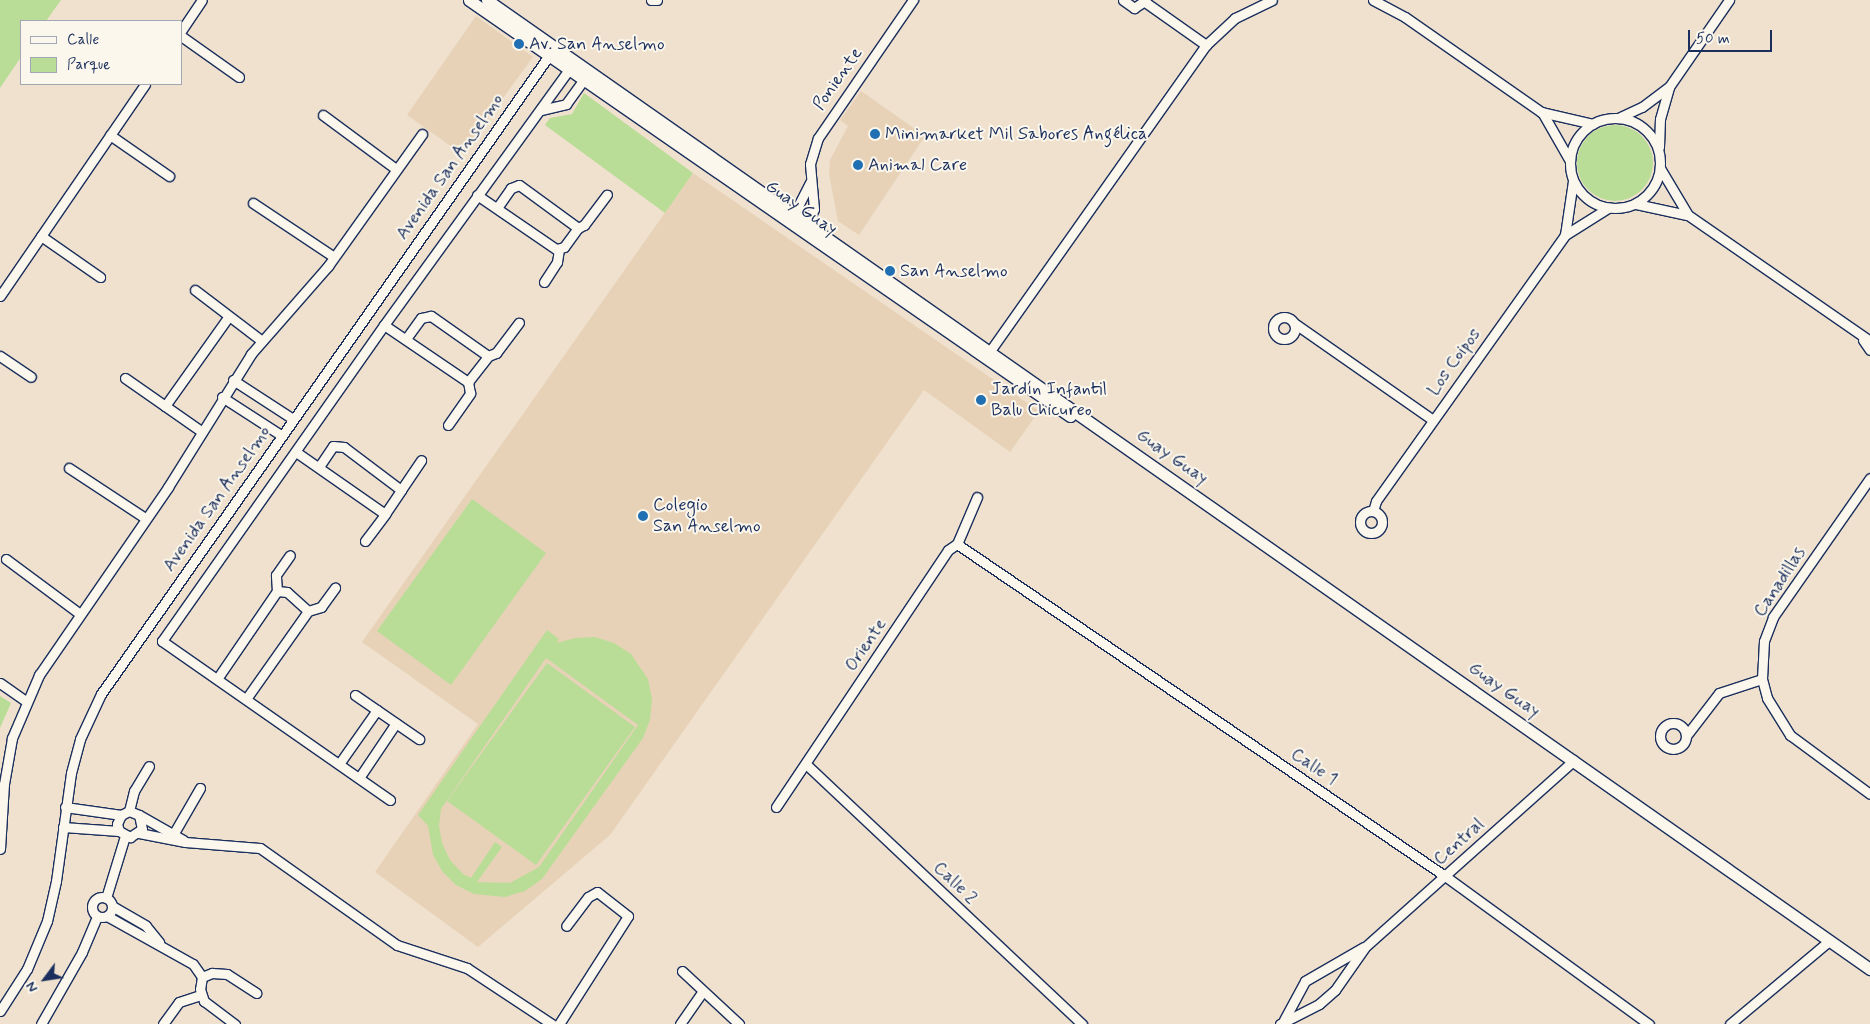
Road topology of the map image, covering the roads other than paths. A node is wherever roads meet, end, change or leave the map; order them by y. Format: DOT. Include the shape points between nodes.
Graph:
graph roads {
  1 [pos="202,0"];
  2 [pos="469,0"];
  3 [pos="488,0"];
  4 [pos="650,0"];
  5 [pos="657,0"];
  6 [pos="913,0"];
  7 [pos="1123,0"];
  8 [pos="1272,0"];
  9 [pos="1373,0"];
  10 [pos="1729,0"];
  11 [pos="1145,1"];
  12 [pos="508,14"];
  13 [pos="494,17"];
  14 [pos="182,30"];
  15 [pos="182,37"];
  16 [pos="1206,45"];
  17 [pos="552,51"];
  18 [pos="569,69"];
  19 [pos="239,77"];
  20 [pos="584,79"];
  21 [pos="144,85"];
  22 [pos="1669,87"];
  23 [pos="542,110"];
  24 [pos="1542,112"];
  25 [pos="323,115"];
  26 [pos="1617,118"];
  27 [pos="1593,124"];
  28 [pos="422,134"];
  29 [pos="110,135"];
  30 [pos="1660,154"];
  31 [pos="1570,161"];
  32 [pos="1660,168"];
  33 [pos="396,169"];
  34 [pos="724,171"];
  35 [pos="169,176"];
  36 [pos="1574,181"];
  37 [pos="810,184"];
  38 [pos="477,195"];
  39 [pos="607,195"];
  40 [pos="253,203"];
  41 [pos="1636,204"];
  42 [pos="497,208"];
  43 [pos="1608,208"];
  44 [pos="1688,215"];
  45 [pos="795,220"];
  46 [pos="808,223"];
  47 [pos="578,228"];
  48 [pos="1565,235"];
  49 [pos="41,236"];
  50 [pos="559,249"];
  51 [pos="334,257"];
  52 [pos="861,266"];
  53 [pos="100,277"];
  54 [pos="544,282"];
  55 [pos="195,290"];
  56 [pos="0,296"];
  57 [pos="926,311"];
  58 [pos="229,316"];
  59 [pos="519,323"];
  60 [pos="1294,323"];
  61 [pos="384,325"];
  62 [pos="406,339"];
  63 [pos="1867,340"];
  64 [pos="262,341"];
  65 [pos="1870,350"];
  66 [pos="990,351"];
  67 [pos="0,356"];
  68 [pos="488,356"];
  69 [pos="31,377"];
  70 [pos="125,378"];
  71 [pos="233,380"];
  72 [pos="468,382"];
  73 [pos="222,397"];
  74 [pos="166,406"];
  75 [pos="293,419"];
  76 [pos="1433,420"];
  77 [pos="448,425"];
  78 [pos="201,431"];
  79 [pos="281,436"];
  80 [pos="1117,439"];
  81 [pos="296,452"];
  82 [pos="421,460"];
  83 [pos="319,467"];
  84 [pos="69,468"];
  85 [pos="1870,478"];
  86 [pos="401,490"];
  87 [pos="977,497"];
  88 [pos="1373,511"];
  89 [pos="385,514"];
  90 [pos="145,518"];
  91 [pos="365,541"];
  92 [pos="957,544"];
  93 [pos="290,555"];
  94 [pos="6,559"];
  95 [pos="335,588"];
  96 [pos="277,591"];
  97 [pos="308,611"];
  98 [pos="80,614"];
  99 [pos="217,679"];
  100 [pos="1762,679"];
  101 [pos="0,683"];
  102 [pos="355,695"];
  103 [pos="246,699"];
  104 [pos="26,701"];
  105 [pos="377,710"];
  106 [pos="396,723"];
  107 [pos="1686,736"];
  108 [pos="419,739"];
  109 [pos="1574,760"];
  110 [pos="339,764"];
  111 [pos="807,765"];
  112 [pos="149,766"];
  113 [pos="359,778"];
  114 [pos="200,788"];
  115 [pos="1870,794"];
  116 [pos="390,800"];
  117 [pos="65,807"];
  118 [pos="776,807"];
  119 [pos="130,811"];
  120 [pos="120,815"];
  121 [pos="139,815"];
  122 [pos="1,825"];
  123 [pos="62,827"];
  124 [pos="122,833"];
  125 [pos="139,833"];
  126 [pos="174,833"];
  127 [pos="185,842"];
  128 [pos="0,849"];
  129 [pos="1445,876"];
  130 [pos="109,902"];
  131 [pos="96,916"];
  132 [pos="107,916"];
  133 [pos="566,926"];
  134 [pos="1829,940"];
  135 [pos="159,942"];
  136 [pos="1365,947"];
  137 [pos="1870,969"];
  138 [pos="682,971"];
  139 [pos="202,977"];
  140 [pos="703,991"];
  141 [pos="256,993"];
  142 [pos="201,995"];
  143 [pos="0,1011"];
  144 [pos="1282,1022"];
  145 [pos="41,1024"];
  146 [pos="163,1024"];
  147 [pos="235,1024"];
  148 [pos="552,1024"];
  149 [pos="559,1024"];
  150 [pos="680,1024"];
  151 [pos="739,1024"];
  152 [pos="1082,1024"];
  153 [pos="1649,1024"];
  154 [pos="1730,1024"];
  1 -- 14 [label="street"];
  2 -- 13 [label="street, Guay Guay"];
  3 -- 12 [label="street, Guay Guay"];
  3 -- 13 [label="street"];
  4 -- 5 [label="street"];
  6 -- 37 [label="street, Poniente" via="823,130 812,156"];
  7 -- 11 [label="street" via="1134,8"];
  8 -- 16 [label="street" via="1235,18"];
  9 -- 24 [label="street" via="1405,16"];
  10 -- 22 [label="street"];
  11 -- 16 [label="street"];
  12 -- 13 [label="street"];
  12 -- 17 [label="street, Guay Guay"];
  13 -- 17 [label="street, Guay Guay"];
  15 -- 19 [label="street"];
  16 -- 66 [label="street"];
  17 -- 18 [label="street, Guay Guay"];
  17 -- 34 [label="street, Guay Guay"];
  17 -- 75 [label="street, Avenida San Anselmo"];
  18 -- 20 [label="street, Guay Guay"];
  18 -- 23 [label="street"];
  20 -- 23 [label="street" via="566,104"];
  20 -- 34 [label="street, Guay Guay"];
  21 -- 29 [label="street"];
  22 -- 26 [label="street" via="1642,107"];
  22 -- 30 [label="street" via="1660,120"];
  23 -- 38 [label="street"];
  24 -- 27 [label="street"];
  24 -- 31 [label="street"];
  25 -- 33 [label="street"];
  26 -- 27 [label="street"];
  26 -- 30 [label="street" via="1644,129"];
  27 -- 31 [label="street" via="1578,137"];
  28 -- 33 [label="street"];
  29 -- 35 [label="street"];
  29 -- 49 [label="street"];
  30 -- 32 [label="street"];
  31 -- 36 [label="street"];
  32 -- 41 [label="street" via="1653,189"];
  32 -- 44 [label="street"];
  33 -- 51 [label="street"];
  34 -- 45 [label="street, Guay Guay"];
  36 -- 43 [label="street" via="1587,199"];
  36 -- 48 [label="street, Los Coipos"];
  37 -- 45 [label="street, Poniente"];
  37 -- 46 [label="street, Poniente" via="814,204"];
  38 -- 42 [label="street"];
  38 -- 61 [label="street"];
  39 -- 47 [label="street" via="584,225"];
  40 -- 51 [label="street"];
  41 -- 43 [label="street"];
  41 -- 44 [label="street"];
  42 -- 47 [label="street" via="511,188 520,185"];
  42 -- 50 [label="street"];
  43 -- 48 [label="street, Los Coipos"];
  44 -- 63 [label="street"];
  45 -- 46 [label="street, Guay Guay"];
  45 -- 52 [label="street, Guay Guay"];
  46 -- 52 [label="street, Guay Guay"];
  47 -- 50 [label="street"];
  48 -- 76 [label="street, Los Coipos"];
  49 -- 53 [label="street"];
  49 -- 56 [label="street"];
  50 -- 54 [label="street" via="558,262"];
  51 -- 64 [label="street"];
  52 -- 57 [label="street, Guay Guay"];
  55 -- 58 [label="street"];
  57 -- 66 [label="street, Guay Guay"];
  57 -- 80 [label="street, Guay Guay" via="1064,412"];
  58 -- 64 [label="street"];
  58 -- 74 [label="street"];
  59 -- 68 [label="street" via="496,353"];
  60 -- 76 [label="street"];
  61 -- 62 [label="street"];
  61 -- 81 [label="street"];
  62 -- 68 [label="street" via="421,318 431,316"];
  62 -- 72 [label="street"];
  63 -- 65 [label="street"];
  64 -- 71 [label="street"];
  66 -- 80 [label="street, Guay Guay"];
  67 -- 69 [label="street"];
  68 -- 72 [label="street"];
  70 -- 74 [label="street"];
  71 -- 73 [label="street"];
  71 -- 75 [label="street"];
  72 -- 77 [label="street" via="470,393"];
  73 -- 78 [label="street"];
  73 -- 79 [label="street"];
  74 -- 78 [label="street"];
  75 -- 79 [label="street, Avenida San Anselmo"];
  76 -- 88 [label="street, Los Coipos" via="1376,501"];
  78 -- 90 [label="street"];
  79 -- 117 [label="street, Avenida San Anselmo" via="101,694 80,739"];
  80 -- 109 [label="street, Guay Guay"];
  81 -- 83 [label="street"];
  81 -- 99 [label="street" via="162,641"];
  82 -- 86 [label="street"];
  83 -- 86 [label="street" via="333,446 344,447"];
  83 -- 89 [label="street"];
  84 -- 90 [label="street"];
  85 -- 100 [label="street, Canadillas" via="1773,616 1764,641"];
  86 -- 89 [label="street"];
  87 -- 92 [label="street, Oriente"];
  89 -- 91 [label="street"];
  90 -- 98 [label="street"];
  92 -- 111 [label="street, Oriente" via="948,550"];
  92 -- 129 [label="street, Calle 1"];
  93 -- 96 [label="street" via="276,575"];
  94 -- 98 [label="street"];
  95 -- 97 [label="street" via="320,607"];
  96 -- 97 [label="street" via="286,592"];
  96 -- 99 [label="street"];
  97 -- 103 [label="street"];
  98 -- 104 [label="street"];
  99 -- 103 [label="street"];
  100 -- 107 [label="street" via="1720,693"];
  100 -- 115 [label="street" via="1767,698 1790,735"];
  101 -- 104 [label="street"];
  102 -- 105 [label="street"];
  103 -- 110 [label="street"];
  104 -- 122 [label="street" via="10,747"];
  105 -- 106 [label="street"];
  105 -- 110 [label="street"];
  106 -- 108 [label="street"];
  106 -- 113 [label="street"];
  109 -- 129 [label="street, Central"];
  109 -- 134 [label="street, Guay Guay"];
  110 -- 113 [label="street"];
  111 -- 118 [label="street, Oriente"];
  111 -- 152 [label="street, Calle 2"];
  112 -- 119 [label="street" via="134,791"];
  113 -- 116 [label="street"];
  114 -- 126 [label="street"];
  117 -- 120 [label="street"];
  117 -- 123 [label="street, Avenida San Anselmo"];
  119 -- 120 [label="street"];
  119 -- 121 [label="street"];
  120 -- 124 [label="street" via="117,824"];
  121 -- 125 [label="street" via="142,824"];
  121 -- 126 [label="street"];
  122 -- 128 [label="street"];
  123 -- 124 [label="street"];
  123 -- 143 [label="street, Avenida San Anselmo" via="56,881 44,928 27,969"];
  124 -- 125 [label="street"];
  124 -- 130 [label="street"];
  125 -- 127 [label="street"];
  126 -- 127 [label="street"];
  127 -- 148 [label="street" via="260,848 397,945 467,968"];
  129 -- 136 [label="street, Central"];
  129 -- 153 [label="street, Calle 1"];
  130 -- 131 [label="street" via="98,897 93,901 92,911"];
  130 -- 132 [label="street"];
  130 -- 135 [label="street" via="146,926"];
  131 -- 132 [label="street"];
  131 -- 145 [label="street" via="82,952"];
  132 -- 135 [label="street" via="139,936"];
  133 -- 149 [label="street" via="588,897 596,892 628,916"];
  134 -- 137 [label="street, Guay Guay"];
  134 -- 154 [label="street"];
  135 -- 139 [label="street" via="193,964"];
  136 -- 144 [label="street, Central" via="1335,990 1319,1004"];
  136 -- 144 [label="street, Central" via="1305,981"];
  138 -- 140 [label="street"];
  139 -- 141 [label="street" via="212,973 227,974"];
  139 -- 142 [label="street"];
  140 -- 150 [label="street"];
  140 -- 151 [label="street"];
  142 -- 146 [label="street" via="179,1002"];
  142 -- 147 [label="street" via="208,1006"];
}
